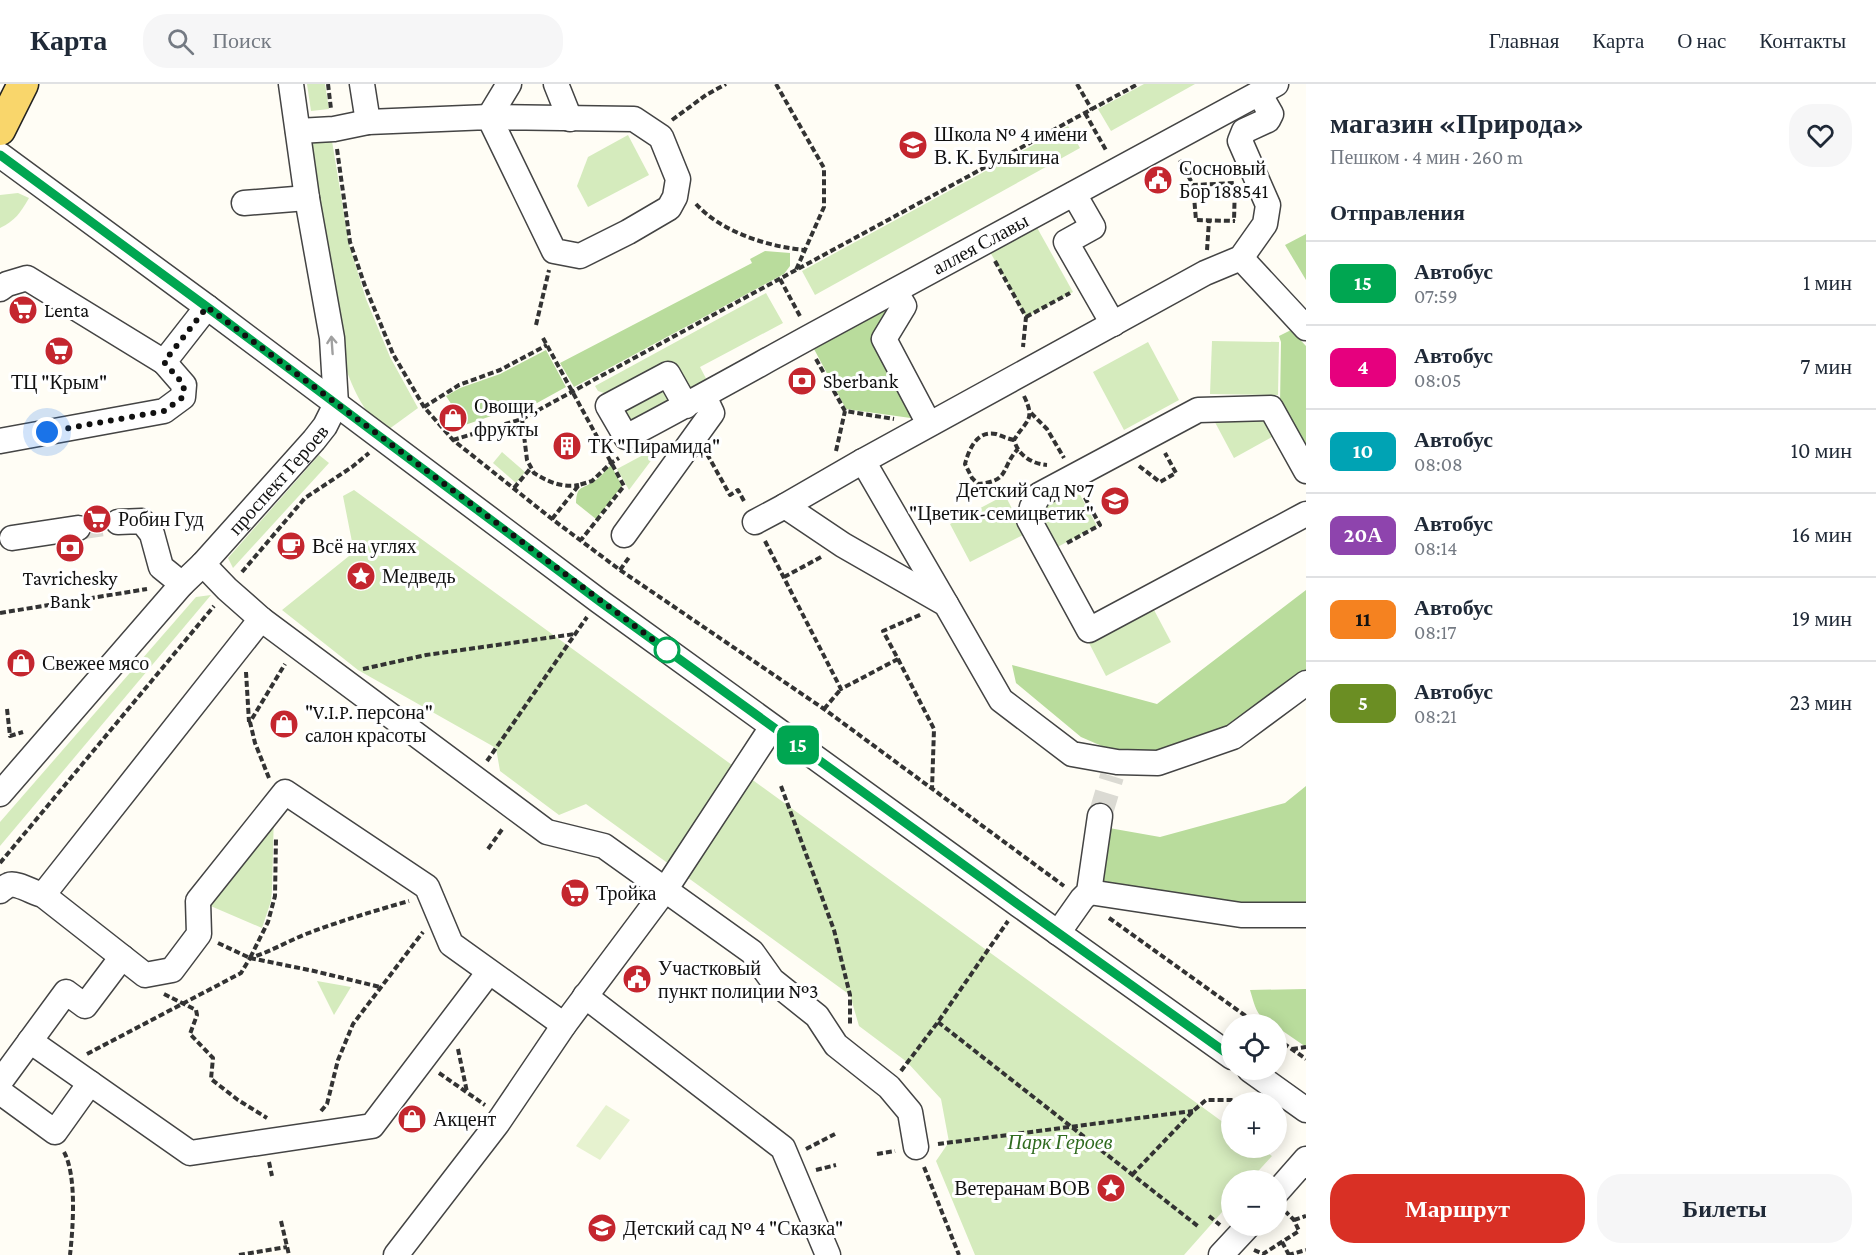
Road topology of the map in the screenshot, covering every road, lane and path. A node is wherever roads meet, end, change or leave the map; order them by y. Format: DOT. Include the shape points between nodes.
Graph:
graph roads {
  1 [pos="23,84"];
  2 [pos="291,84"];
  3 [pos="328,84"];
  4 [pos="362,84"];
  5 [pos="509,84"];
  6 [pos="556,84"];
  7 [pos="726,84"];
  8 [pos="776,84"];
  9 [pos="1077,84"];
  10 [pos="1138,84"];
  11 [pos="1267,88"];
  12 [pos="1092,110"];
  13 [pos="1085,113"];
  14 [pos="489,117"];
  15 [pos="570,119"];
  16 [pos="368,122"];
  17 [pos="334,129"];
  18 [pos="0,130"];
  19 [pos="298,131"];
  20 [pos="654,132"];
  21 [pos="0,155"];
  22 [pos="1179,157"];
  23 [pos="1111,158"];
  24 [pos="678,179"];
  25 [pos="1193,185"];
  26 [pos="1074,194"];
  27 [pos="307,198"];
  28 [pos="244,203"];
  29 [pos="805,250"];
  30 [pos="554,251"];
  31 [pos="1241,258"];
  32 [pos="994,259"];
  33 [pos="796,271"];
  34 [pos="780,279"];
  35 [pos="0,289"];
  36 [pos="895,291"];
  37 [pos="1073,291"];
  38 [pos="207,307"];
  39 [pos="798,312"];
  40 [pos="1026,317"];
  41 [pos="1113,324"];
  42 [pos="536,325"];
  43 [pos="1306,328"];
  44 [pos="543,338"];
  45 [pos="547,345"];
  46 [pos="814,355"];
  47 [pos="164,362"];
  48 [pos="1021,374"];
  49 [pos="571,393"];
  50 [pos="336,404"];
  51 [pos="424,407"];
  52 [pos="845,411"];
  53 [pos="1031,413"];
  54 [pos="522,419"];
  55 [pos="929,424"];
  56 [pos="453,440"];
  57 [pos="1014,440"];
  58 [pos="0,441"];
  59 [pos="1018,449"];
  60 [pos="705,451"];
  61 [pos="370,452"];
  62 [pos="863,461"];
  63 [pos="1066,462"];
  64 [pos="530,469"];
  65 [pos="1306,471"];
  66 [pos="839,474"];
  67 [pos="579,485"];
  68 [pos="514,488"];
  69 [pos="785,506"];
  70 [pos="1306,514"];
  71 [pos="118,522"];
  72 [pos="754,522"];
  73 [pos="78,528"];
  74 [pos="624,535"];
  75 [pos="12,538"];
  76 [pos="580,540"];
  77 [pos="843,545"];
  78 [pos="202,564"];
  79 [pos="784,577"];
  80 [pos="182,584"];
  81 [pos="232,584"];
  82 [pos="151,589"];
  83 [pos="946,604"];
  84 [pos="0,613"];
  85 [pos="590,614"];
  86 [pos="261,619"];
  87 [pos="575,634"];
  88 [pos="244,640"];
  89 [pos="297,646"];
  90 [pos="898,659"];
  91 [pos="358,669"];
  92 [pos="1306,683"];
  93 [pos="841,689"];
  94 [pos="7,709"];
  95 [pos="824,709"];
  96 [pos="250,722"];
  97 [pos="772,727"];
  98 [pos="28,761"];
  99 [pos="264,766"];
  100 [pos="483,766"];
  101 [pos="781,786"];
  102 [pos="932,789"];
  103 [pos="0,794"];
  104 [pos="277,802"];
  105 [pos="1100,816"];
  106 [pos="0,864"];
  107 [pos="665,890"];
  108 [pos="0,891"];
  109 [pos="44,895"];
  110 [pos="1086,896"];
  111 [pos="434,904"];
  112 [pos="1306,915"];
  113 [pos="1006,923"];
  114 [pos="1058,933"];
  115 [pos="199,934"];
  116 [pos="122,957"];
  117 [pos="250,958"];
  118 [pos="489,972"];
  119 [pos="145,975"];
  120 [pos="380,987"];
  121 [pos="585,996"];
  122 [pos="184,1003"];
  123 [pos="1244,1014"];
  124 [pos="452,1020"];
  125 [pos="938,1022"];
  126 [pos="564,1025"];
  127 [pos="30,1041"];
  128 [pos="1287,1046"];
  129 [pos="1306,1047"];
  130 [pos="1221,1049"];
  131 [pos="1291,1049"];
  132 [pos="91,1052"];
  133 [pos="850,1056"];
  134 [pos="1306,1059"];
  135 [pos="422,1060"];
  136 [pos="1264,1080"];
  137 [pos="0,1082"];
  138 [pos="90,1083"];
  139 [pos="889,1087"];
  140 [pos="0,1092"];
  141 [pos="467,1092"];
  142 [pos="1221,1100"];
  143 [pos="493,1110"];
  144 [pos="1306,1110"];
  145 [pos="1193,1111"];
  146 [pos="265,1118"];
  147 [pos="316,1118"];
  148 [pos="1070,1126"];
  149 [pos="55,1132"];
  150 [pos="835,1134"];
  151 [pos="916,1147"];
  152 [pos="787,1159"];
  153 [pos="1306,1159"];
  154 [pos="1132,1175"];
  155 [pos="1287,1188"];
  156 [pos="1287,1211"];
  157 [pos="1306,1216"];
  158 [pos="1294,1220"];
  159 [pos="281,1221"];
  160 [pos="1199,1227"];
  161 [pos="1239,1236"];
  162 [pos="1282,1242"];
  163 [pos="287,1247"];
  164 [pos="1306,1250"];
  165 [pos="1259,1252"];
  166 [pos="70,1255"];
  167 [pos="239,1255"];
  168 [pos="288,1255"];
  169 [pos="396,1255"];
  170 [pos="828,1255"];
  171 [pos="959,1255"];
  172 [pos="1221,1255"];
  173 [pos="1289,1255"];
  1 -- 18 [label="main road"];
  2 -- 19 [label="street, проспект Героев"];
  3 -- 17 [label="path"];
  4 -- 16 [label="street"];
  5 -- 14 [label="street"];
  6 -- 15 [label="street"];
  7 -- 20 [label="path"];
  8 -- 29 [label="path" via="824,168 824,207"];
  9 -- 12 [label="path"];
  10 -- 12 [label="path"];
  11 -- 26 [label="street, аллея Славы"];
  11 -- 31 [label="street" via="1271,114 1268,120 1244,131 1240,141 1268,205 1265,224"];
  12 -- 13 [label="path"];
  13 -- 23 [label="path"];
  13 -- 33 [label="path"];
  14 -- 15 [label="street"];
  14 -- 16 [label="street"];
  14 -- 30 [label="street"];
  15 -- 20 [label="street" via="634,119"];
  16 -- 17 [label="street"];
  17 -- 19 [label="street"];
  17 -- 51 [label="path" via="350,242 393,354"];
  19 -- 27 [label="street, проспект Героев"];
  20 -- 24 [label="street" via="661,137"];
  21 -- 38 [label="street"];
  22 -- 25 [label="path"];
  24 -- 29 [label="path" via="699,207 715,220 760,242"];
  24 -- 30 [label="street" via="669,208 628,232 580,256"];
  25 -- 25 [label="path" via="1196,220 1234,221 1235,183"];
  26 -- 36 [label="street, аллея Славы"];
  26 -- 41 [label="street" via="1093,227 1066,242"];
  27 -- 28 [label="street"];
  50 -- 27 [label="street, проспект Героев, one-way" via="332,338"];
  29 -- 33 [label="path"];
  30 -- 42 [label="path"];
  31 -- 41 [label="street" via="1205,273"];
  31 -- 43 [label="street"];
  32 -- 40 [label="path"];
  33 -- 34 [label="path"];
  34 -- 39 [label="path"];
  34 -- 49 [label="path"];
  35 -- 47 [label="street" via="27,278"];
  36 -- 55 [label="street" via="904,306 884,339"];
  36 -- 74 [label="street, аллея Славы" via="695,401 712,414"];
  37 -- 40 [label="path"];
  38 -- 47 [label="street"];
  38 -- 50 [label="street"];
  40 -- 48 [label="path"];
  41 -- 48 [label="street"];
  44 -- 45 [label="path"];
  45 -- 49 [label="path"];
  45 -- 51 [label="path" via="500,370 459,385"];
  46 -- 52 [label="path"];
  47 -- 58 [label="street" via="184,385 183,397 164,411"];
  48 -- 55 [label="street"];
  49 -- 54 [label="path"];
  49 -- 76 [label="path" via="624,486"];
  50 -- 78 [label="street, проспект Героев" via="326,426"];
  50 -- 97 [label="street"];
  51 -- 56 [label="path"];
  52 -- 55 [label="path"];
  52 -- 66 [label="path" via="837,451 829,456"];
  53 -- 63 [label="path" via="1051,435"];
  54 -- 56 [label="path"];
  54 -- 64 [label="path"];
  55 -- 62 [label="street"];
  56 -- 68 [label="path"];
  57 -- 59 [label="path" via="993,433 985,435 969,449 965,464 978,484 993,482 1003,475"];
  60 -- 72 [label="path" via="730,495 738,490"];
  61 -- 81 [label="path" via="305,498"];
  62 -- 66 [label="street"];
  62 -- 83 [label="street"];
  64 -- 67 [label="path" via="553,482 570,487"];
  64 -- 68 [label="path"];
  65 -- 70 [label="street" via="1271,408 1198,410 1039,495 1029,520 1089,630"];
  66 -- 69 [label="street"];
  68 -- 76 [label="path"];
  69 -- 72 [label="street"];
  69 -- 77 [label="street"];
  71 -- 80 [label="street" via="141,521 152,534 161,567"];
  72 -- 79 [label="path"];
  73 -- 75 [label="street"];
  76 -- 95 [label="path"];
  77 -- 79 [label="path"];
  77 -- 83 [label="street"];
  78 -- 80 [label="street, проспект Героев"];
  78 -- 81 [label="street"];
  79 -- 93 [label="path"];
  80 -- 98 [label="street, проспект Героев"];
  81 -- 86 [label="street"];
  81 -- 106 [label="path"];
  82 -- 84 [label="path"];
  83 -- 90 [label="path" via="883,631"];
  83 -- 92 [label="street" via="1001,700 1072,754 1114,769 1158,763 1233,736"];
  85 -- 87 [label="path"];
  86 -- 88 [label="street"];
  86 -- 89 [label="street"];
  87 -- 91 [label="path"];
  87 -- 100 [label="path"];
  88 -- 96 [label="path"];
  88 -- 109 [label="street"];
  89 -- 96 [label="path"];
  89 -- 107 [label="street" via="547,832 604,846"];
  90 -- 93 [label="path"];
  90 -- 102 [label="path" via="934,729"];
  93 -- 95 [label="path"];
  94 -- 98 [label="path" via="10,736 24,732"];
  95 -- 102 [label="path"];
  96 -- 99 [label="path"];
  97 -- 107 [label="street"];
  97 -- 114 [label="street"];
  98 -- 103 [label="street, проспект Героев"];
  101 -- 133 [label="path" via="834,930 850,995"];
  102 -- 110 [label="path"];
  104 -- 111 [label="street" via="285,792 426,887"];
  104 -- 115 [label="street" via="198,901"];
  104 -- 117 [label="path" via="275,896 268,922"];
  105 -- 110 [label="street"];
  107 -- 121 [label="street"];
  107 -- 133 [label="street" via="752,952 772,980 817,1016 836,1045"];
  108 -- 109 [label="street" via="16,885"];
  109 -- 116 [label="street"];
  110 -- 112 [label="street" via="1241,915"];
  110 -- 114 [label="street"];
  110 -- 123 [label="path"];
  111 -- 117 [label="path" via="331,924"];
  111 -- 118 [label="street" via="451,944"];
  111 -- 120 [label="path"];
  113 -- 125 [label="path"];
  114 -- 130 [label="street"];
  115 -- 117 [label="path"];
  115 -- 119 [label="street" via="172,970"];
  116 -- 119 [label="street"];
  116 -- 127 [label="street" via="85,1006 66,992"];
  117 -- 120 [label="path"];
  117 -- 122 [label="path" via="241,973"];
  118 -- 124 [label="street"];
  118 -- 126 [label="street"];
  119 -- 122 [label="path" via="153,989"];
  120 -- 147 [label="path" via="353,1024 338,1060 327,1104"];
  121 -- 126 [label="street"];
  121 -- 152 [label="street" via="783,1149"];
  122 -- 132 [label="path"];
  122 -- 146 [label="path" via="196,1010 190,1034 213,1058 211,1079"];
  124 -- 135 [label="street"];
  124 -- 141 [label="path"];
  125 -- 139 [label="path"];
  125 -- 148 [label="path"];
  126 -- 169 [label="street" via="497,1124"];
  127 -- 137 [label="street"];
  127 -- 138 [label="street"];
  128 -- 131 [label="path"];
  129 -- 131 [label="path"];
  131 -- 134 [label="path"];
  133 -- 139 [label="street"];
  135 -- 138 [label="street" via="372,1126 190,1153"];
  135 -- 141 [label="path"];
  136 -- 144 [label="street"];
  138 -- 149 [label="street"];
  139 -- 151 [label="street" via="910,1112"];
  140 -- 149 [label="street"];
  141 -- 143 [label="path"];
  142 -- 145 [label="path" via="1206,1100"];
  145 -- 148 [label="path"];
  145 -- 154 [label="path"];
  148 -- 151 [label="path"];
  148 -- 154 [label="path"];
  149 -- 166 [label="path" via="70,1162"];
  150 -- 152 [label="path"];
  151 -- 171 [label="path"];
  152 -- 170 [label="street"];
  153 -- 155 [label="street"];
  154 -- 160 [label="path"];
  156 -- 158 [label="path"];
  157 -- 158 [label="path"];
  158 -- 162 [label="path" via="1299,1231"];
  159 -- 163 [label="path"];
  161 -- 172 [label="street"];
  162 -- 165 [label="path" via="1263,1254"];
  162 -- 173 [label="path"];
  163 -- 167 [label="path"];
  163 -- 168 [label="path"];
  164 -- 173 [label="path"];
}
